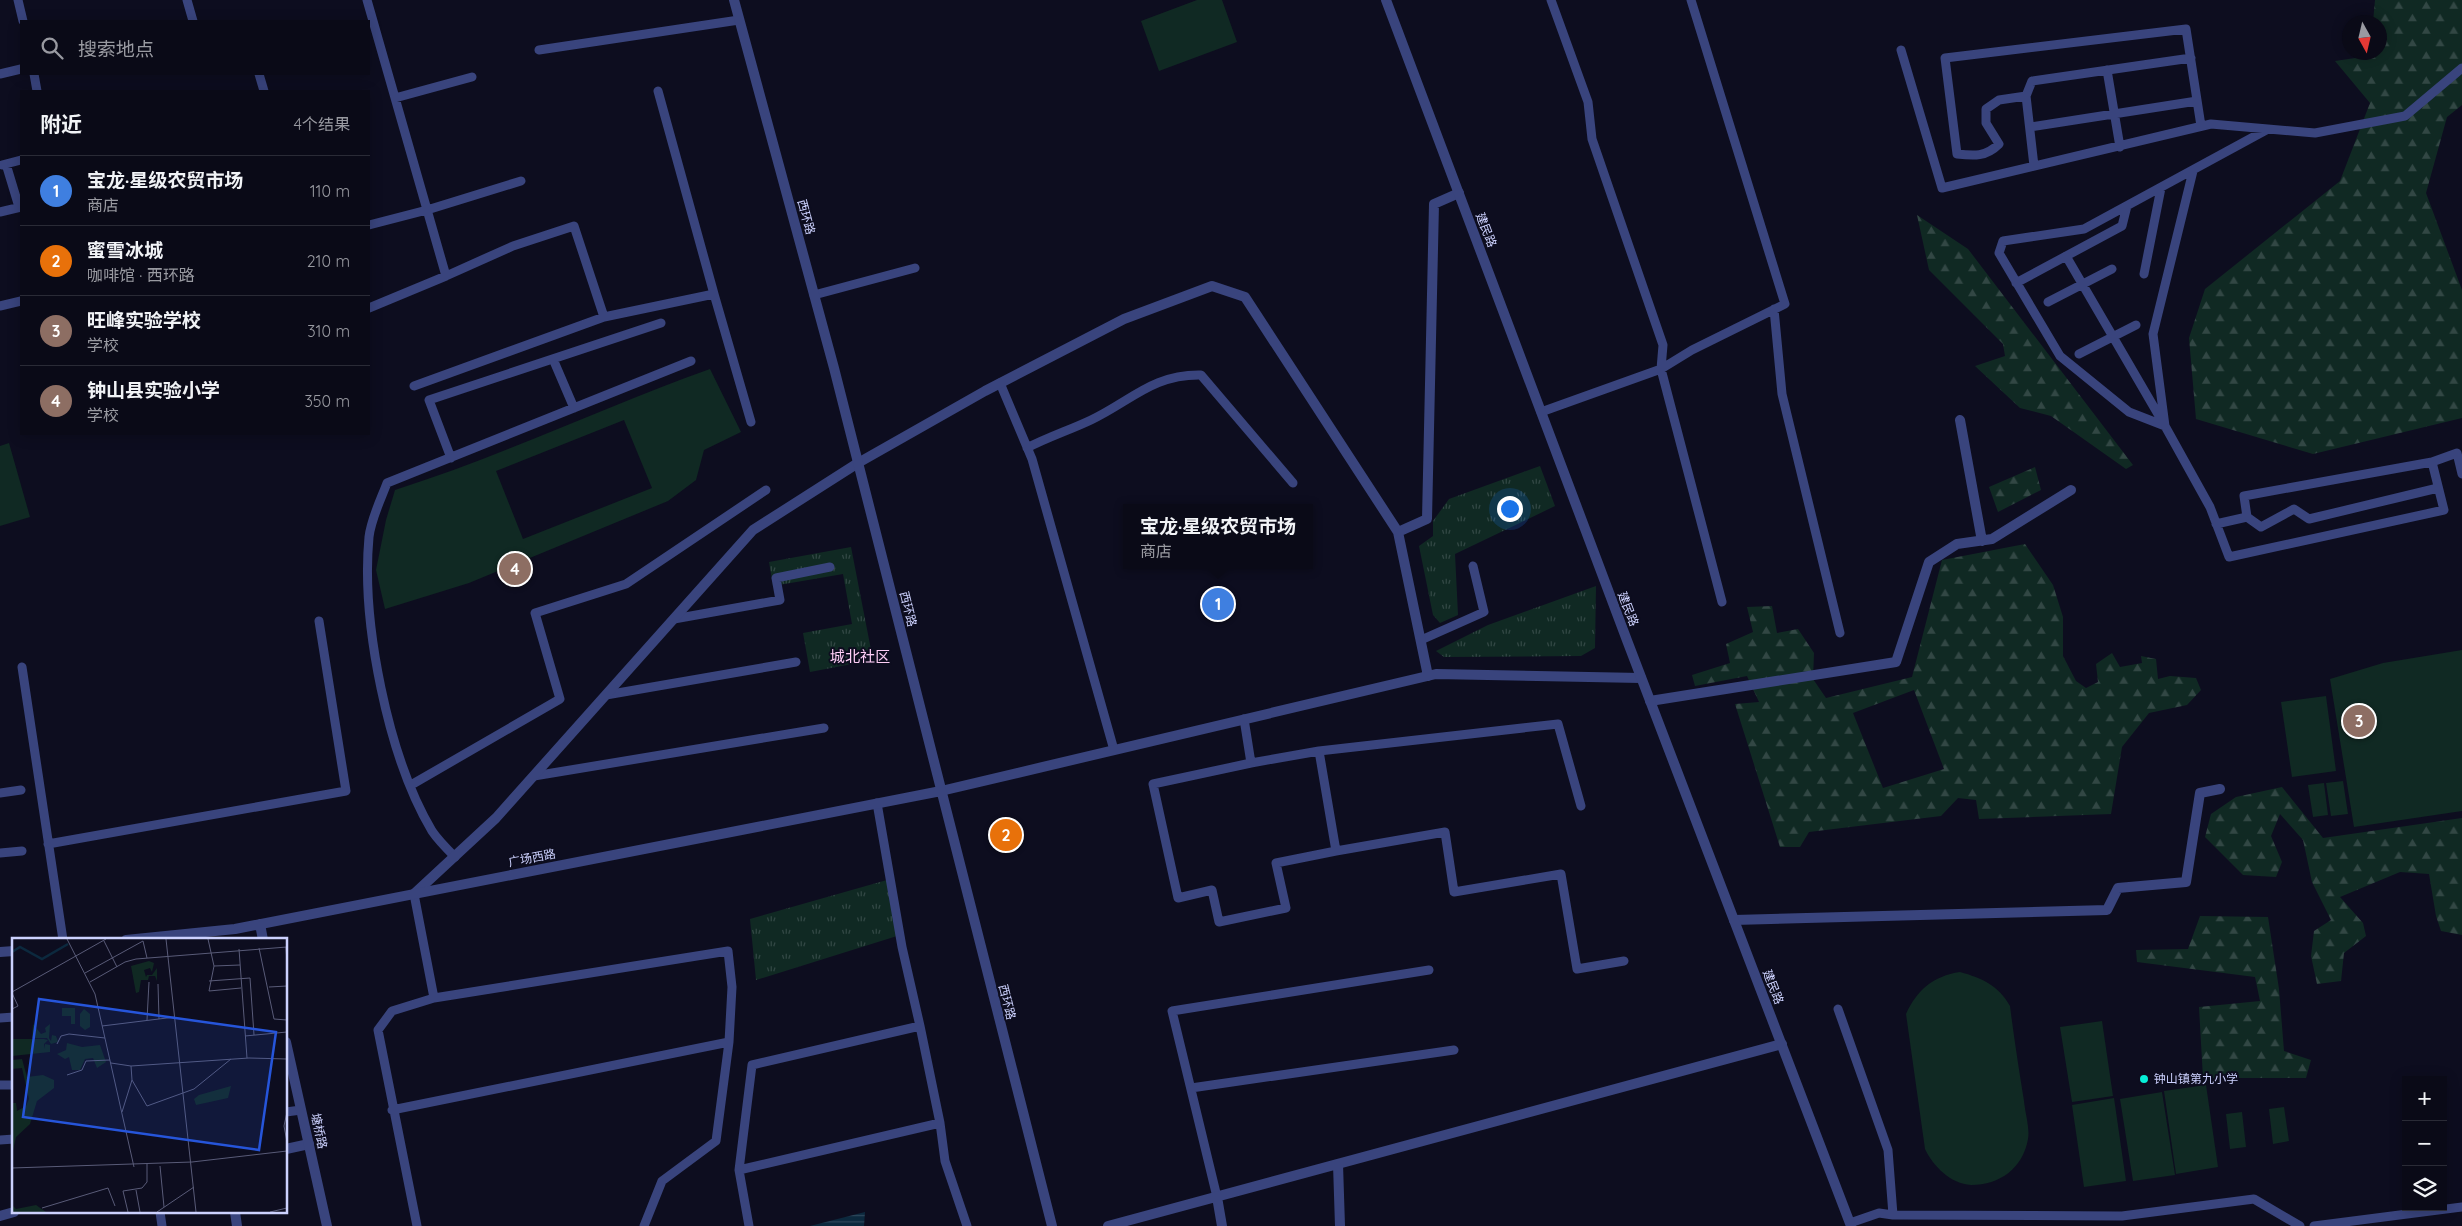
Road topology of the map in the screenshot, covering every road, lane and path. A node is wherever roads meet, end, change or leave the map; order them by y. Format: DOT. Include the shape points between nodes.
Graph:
graph roads {
  1 [pos="18,0"];
  2 [pos="187,0"];
  3 [pos="367,0"];
  4 [pos="734,0"];
  5 [pos="1386,0"];
  6 [pos="1551,0"];
  7 [pos="1691,0"];
  8 [pos="23,20"];
  9 [pos="193,20"];
  10 [pos="739,20"];
  11 [pos="539,50"];
  12 [pos="1902,50"];
  13 [pos="2191,58"];
  14 [pos="2462,68"];
  15 [pos="20,70"];
  16 [pos="2107,70"];
  17 [pos="0,74"];
  18 [pos="34,75"];
  19 [pos="259,75"];
  20 [pos="472,76"];
  21 [pos="37,90"];
  22 [pos="264,90"];
  23 [pos="658,91"];
  24 [pos="2026,96"];
  25 [pos="395,98"];
  26 [pos="2197,101"];
  27 [pos="2114,114"];
  28 [pos="2201,126"];
  29 [pos="2030,127"];
  30 [pos="2269,129"];
  31 [pos="2120,146"];
  32 [pos="20,160"];
  33 [pos="3,165"];
  34 [pos="2034,166"];
  35 [pos="2192,170"];
  36 [pos="521,180"];
  37 [pos="2161,188"];
  38 [pos="1458,193"];
  39 [pos="2127,206"];
  40 [pos="20,207"];
  41 [pos="427,210"];
  42 [pos="0,212"];
  43 [pos="370,225"];
  44 [pos="2066,256"];
  45 [pos="915,268"];
  46 [pos="2112,269"];
  47 [pos="2144,274"];
  48 [pos="446,276"];
  49 [pos="2016,283"];
  50 [pos="2082,285"];
  51 [pos="714,294"];
  52 [pos="814,295"];
  53 [pos="20,301"];
  54 [pos="2048,302"];
  55 [pos="0,306"];
  56 [pos="370,308"];
  57 [pos="1774,309"];
  58 [pos="604,317"];
  59 [pos="660,323"];
  60 [pos="2136,325"];
  61 [pos="2114,338"];
  62 [pos="2079,354"];
  63 [pos="553,359"];
  64 [pos="691,361"];
  65 [pos="1661,369"];
  66 [pos="1000,383"];
  67 [pos="414,386"];
  68 [pos="574,408"];
  69 [pos="1541,412"];
  70 [pos="1960,420"];
  71 [pos="751,422"];
  72 [pos="2165,426"];
  73 [pos="1027,448"];
  74 [pos="451,458"];
  75 [pos="2432,462"];
  76 [pos="858,463"];
  77 [pos="2462,474"];
  78 [pos="1293,483"];
  79 [pos="2438,488"];
  80 [pos="766,490"];
  81 [pos="2071,490"];
  82 [pos="2247,517"];
  83 [pos="2216,524"];
  84 [pos="1398,532"];
  85 [pos="1982,540"];
  86 [pos="1473,566"];
  87 [pos="830,567"];
  88 [pos="1722,602"];
  89 [pos="674,619"];
  90 [pos="319,621"];
  91 [pos="1840,633"];
  92 [pos="1421,640"];
  93 [pos="796,662"];
  94 [pos="22,666"];
  95 [pos="1428,676"];
  96 [pos="1641,678"];
  97 [pos="606,695"];
  98 [pos="1650,701"];
  99 [pos="1244,719"];
  100 [pos="824,728"];
  101 [pos="1114,750"];
  102 [pos="1319,751"];
  103 [pos="1251,763"];
  104 [pos="534,776"];
  105 [pos="411,785"];
  106 [pos="2220,789"];
  107 [pos="20,790"];
  108 [pos="941,791"];
  109 [pos="0,793"];
  110 [pos="877,803"];
  111 [pos="1581,806"];
  112 [pos="48,844"];
  113 [pos="22,851"];
  114 [pos="1336,851"];
  115 [pos="0,853"];
  116 [pos="454,857"];
  117 [pos="414,894"];
  118 [pos="1734,920"];
  119 [pos="260,924"];
  120 [pos="63,938"];
  121 [pos="146,938"];
  122 [pos="263,938"];
  123 [pos="1624,961"];
  124 [pos="1429,970"];
  125 [pos="434,998"];
  126 [pos="1838,1009"];
  127 [pos="920,1026"];
  128 [pos="728,1042"];
  129 [pos="1782,1044"];
  130 [pos="288,1050"];
  131 [pos="1454,1050"];
  132 [pos="1191,1088"];
  133 [pos="302,1110"];
  134 [pos="392,1110"];
  135 [pos="288,1112"];
  136 [pos="940,1123"];
  137 [pos="309,1144"];
  138 [pos="288,1149"];
  139 [pos="1338,1164"];
  140 [pos="739,1170"];
  141 [pos="1216,1197"];
  142 [pos="2462,1207"];
  143 [pos="1897,1216"];
  144 [pos="2122,1216"];
  145 [pos="1851,1225"];
  146 [pos="327,1226"];
  147 [pos="417,1226"];
  148 [pos="644,1226"];
  149 [pos="749,1226"];
  150 [pos="967,1226"];
  151 [pos="1052,1226"];
  152 [pos="1108,1226"];
  153 [pos="1222,1226"];
  154 [pos="1340,1226"];
  155 [pos="1899,1226"];
  156 [pos="2125,1226"];
  157 [pos="2300,1226"];
  158 [pos="2314,1226"];
  1 -- 8 [label="lane"];
  2 -- 9 [label="lane"];
  3 -- 25 [label="lane"];
  4 -- 10 [label="street, 西环路"];
  5 -- 38 [label="street, 建民路"];
  6 -- 65 [label="lane" via="1588,102 1592,139 1663,345"];
  7 -- 57 [label="lane" via="1785,304"];
  10 -- 11 [label="lane"];
  10 -- 52 [label="street, 西环路"];
  12 -- 34 [label="lane" via="1942,188"];
  13 -- 16 [label="lane"];
  13 -- 24 [label="lane" via="2186,30 1945,58 1958,154 1979,156 1993,150 1999,144 1986,123 1986,109 1999,100"];
  13 -- 26 [label="lane"];
  14 -- 30 [label="lane" via="2405,116 2315,133"];
  15 -- 17 [label="lane"];
  16 -- 24 [label="lane" via="2032,81"];
  16 -- 27 [label="lane"];
  18 -- 21 [label="lane"];
  19 -- 22 [label="lane"];
  20 -- 25 [label="lane"];
  23 -- 51 [label="lane"];
  24 -- 29 [label="lane"];
  25 -- 41 [label="lane"];
  26 -- 27 [label="lane"];
  26 -- 28 [label="lane"];
  27 -- 29 [label="lane"];
  27 -- 31 [label="lane"];
  28 -- 30 [label="lane"];
  28 -- 31 [label="lane"];
  29 -- 34 [label="lane"];
  30 -- 35 [label="lane"];
  31 -- 34 [label="lane"];
  32 -- 33 [label="lane"];
  33 -- 40 [label="lane"];
  35 -- 37 [label="lane"];
  35 -- 72 [label="lane" via="2152,334"];
  36 -- 41 [label="lane"];
  37 -- 39 [label="lane"];
  37 -- 47 [label="lane"];
  38 -- 69 [label="street, 建民路"];
  38 -- 84 [label="street" via="1434,204 1427,519"];
  39 -- 44 [label="lane" via="2122,226"];
  39 -- 49 [label="lane" via="2084,230 2003,241 1999,254"];
  40 -- 42 [label="lane"];
  41 -- 43 [label="lane"];
  41 -- 48 [label="lane"];
  44 -- 49 [label="lane"];
  44 -- 50 [label="lane"];
  45 -- 52 [label="lane"];
  46 -- 50 [label="lane"];
  48 -- 56 [label="lane"];
  48 -- 58 [label="lane" via="513,246 574,226"];
  49 -- 72 [label="lane" via="2060,356 2129,412"];
  50 -- 54 [label="lane"];
  50 -- 61 [label="lane"];
  51 -- 58 [label="lane"];
  51 -- 71 [label="lane"];
  52 -- 76 [label="street, 西环路"];
  53 -- 55 [label="lane"];
  57 -- 65 [label="lane"];
  57 -- 91 [label="lane" via="1782,394"];
  58 -- 67 [label="lane"];
  59 -- 63 [label="lane"];
  60 -- 61 [label="lane"];
  61 -- 62 [label="lane"];
  61 -- 72 [label="lane"];
  63 -- 68 [label="lane"];
  63 -- 74 [label="lane" via="429,400"];
  64 -- 68 [label="lane"];
  65 -- 69 [label="lane"];
  65 -- 88 [label="lane"];
  66 -- 73 [label="lane"];
  66 -- 76 [label="street"];
  66 -- 84 [label="street" via="1124,319 1212,286 1245,297"];
  68 -- 74 [label="lane"];
  69 -- 96 [label="street, 建民路"];
  70 -- 85 [label="street"];
  72 -- 83 [label="lane" via="2210,507"];
  73 -- 78 [label="lane" via="1091,420 1152,383 1187,374 1201,375"];
  73 -- 101 [label="lane"];
  74 -- 105 [label="lane" via="386,483 369,534 367,592 384,703"];
  75 -- 77 [label="lane" via="2457,453"];
  75 -- 79 [label="lane"];
  75 -- 82 [label="lane" via="2244,496"];
  76 -- 89 [label="street" via="752,530"];
  76 -- 108 [label="street, 西环路"];
  79 -- 82 [label="lane" via="2309,519 2294,509 2261,527"];
  79 -- 83 [label="lane" via="2444,510 2229,557"];
  80 -- 105 [label="lane" via="626,584 535,613 560,699"];
  81 -- 85 [label="street" via="1992,539"];
  82 -- 83 [label="lane"];
  84 -- 92 [label="street"];
  85 -- 98 [label="street" via="1957,544 1929,562 1896,662"];
  86 -- 92 [label="lane" via="1484,612"];
  87 -- 89 [label="lane" via="776,578 780,600"];
  89 -- 97 [label="street"];
  90 -- 112 [label="lane" via="346,792"];
  92 -- 95 [label="street"];
  93 -- 97 [label="lane"];
  94 -- 112 [label="lane"];
  95 -- 96 [label="street, 广场西路"];
  95 -- 99 [label="street, 广场西路"];
  96 -- 98 [label="street, 建民路"];
  97 -- 104 [label="street"];
  98 -- 118 [label="street, 建民路"];
  99 -- 101 [label="street, 广场西路"];
  99 -- 103 [label="lane"];
  100 -- 104 [label="lane"];
  101 -- 108 [label="street, 广场西路"];
  102 -- 103 [label="lane"];
  102 -- 111 [label="lane" via="1558,724"];
  102 -- 114 [label="lane"];
  103 -- 114 [label="lane" via="1153,784 1178,898 1212,890 1219,922 1286,908 1276,863"];
  104 -- 116 [label="street"];
  105 -- 116 [label="lane" via="432,832"];
  106 -- 118 [label="street" via="2200,793 2186,882 2118,888 2107,910"];
  107 -- 109 [label="lane"];
  108 -- 110 [label="street, 广场西路"];
  108 -- 151 [label="street, 西环路"];
  110 -- 117 [label="street, 广场西路"];
  110 -- 127 [label="lane" via="902,947"];
  112 -- 120 [label="lane"];
  113 -- 115 [label="lane"];
  114 -- 123 [label="lane" via="1445,832 1454,892 1562,874 1577,969"];
  116 -- 117 [label="street"];
  117 -- 119 [label="street, 广场西路"];
  117 -- 125 [label="lane"];
  118 -- 129 [label="street, 建民路"];
  119 -- 121 [label="street, 广场西路"];
  119 -- 122 [label="street"];
  124 -- 132 [label="lane" via="1172,1011"];
  125 -- 128 [label="lane" via="728,951 732,988"];
  125 -- 134 [label="lane" via="392,1011 378,1030"];
  126 -- 143 [label="lane" via="1888,1150"];
  127 -- 136 [label="lane"];
  127 -- 140 [label="lane" via="752,1065"];
  128 -- 134 [label="lane"];
  128 -- 148 [label="lane" via="716,1141 662,1181"];
  129 -- 139 [label="street"];
  129 -- 145 [label="street, 建民路"];
  130 -- 133 [label="street, 塘桥路"];
  131 -- 132 [label="lane"];
  132 -- 141 [label="lane"];
  133 -- 135 [label="lane"];
  133 -- 137 [label="street, 塘桥路"];
  134 -- 147 [label="lane"];
  136 -- 140 [label="lane"];
  136 -- 150 [label="lane" via="945,1161"];
  137 -- 138 [label="street"];
  137 -- 146 [label="street, 塘桥路"];
  139 -- 141 [label="street"];
  139 -- 154 [label="street"];
  140 -- 149 [label="lane"];
  141 -- 152 [label="street"];
  141 -- 153 [label="street"];
  142 -- 158 [label="lane"];
  143 -- 144 [label="lane"];
  143 -- 145 [label="lane" via="1879,1213"];
  143 -- 155 [label="lane"];
  144 -- 156 [label="lane"];
  144 -- 157 [label="lane" via="2254,1199"];
}
